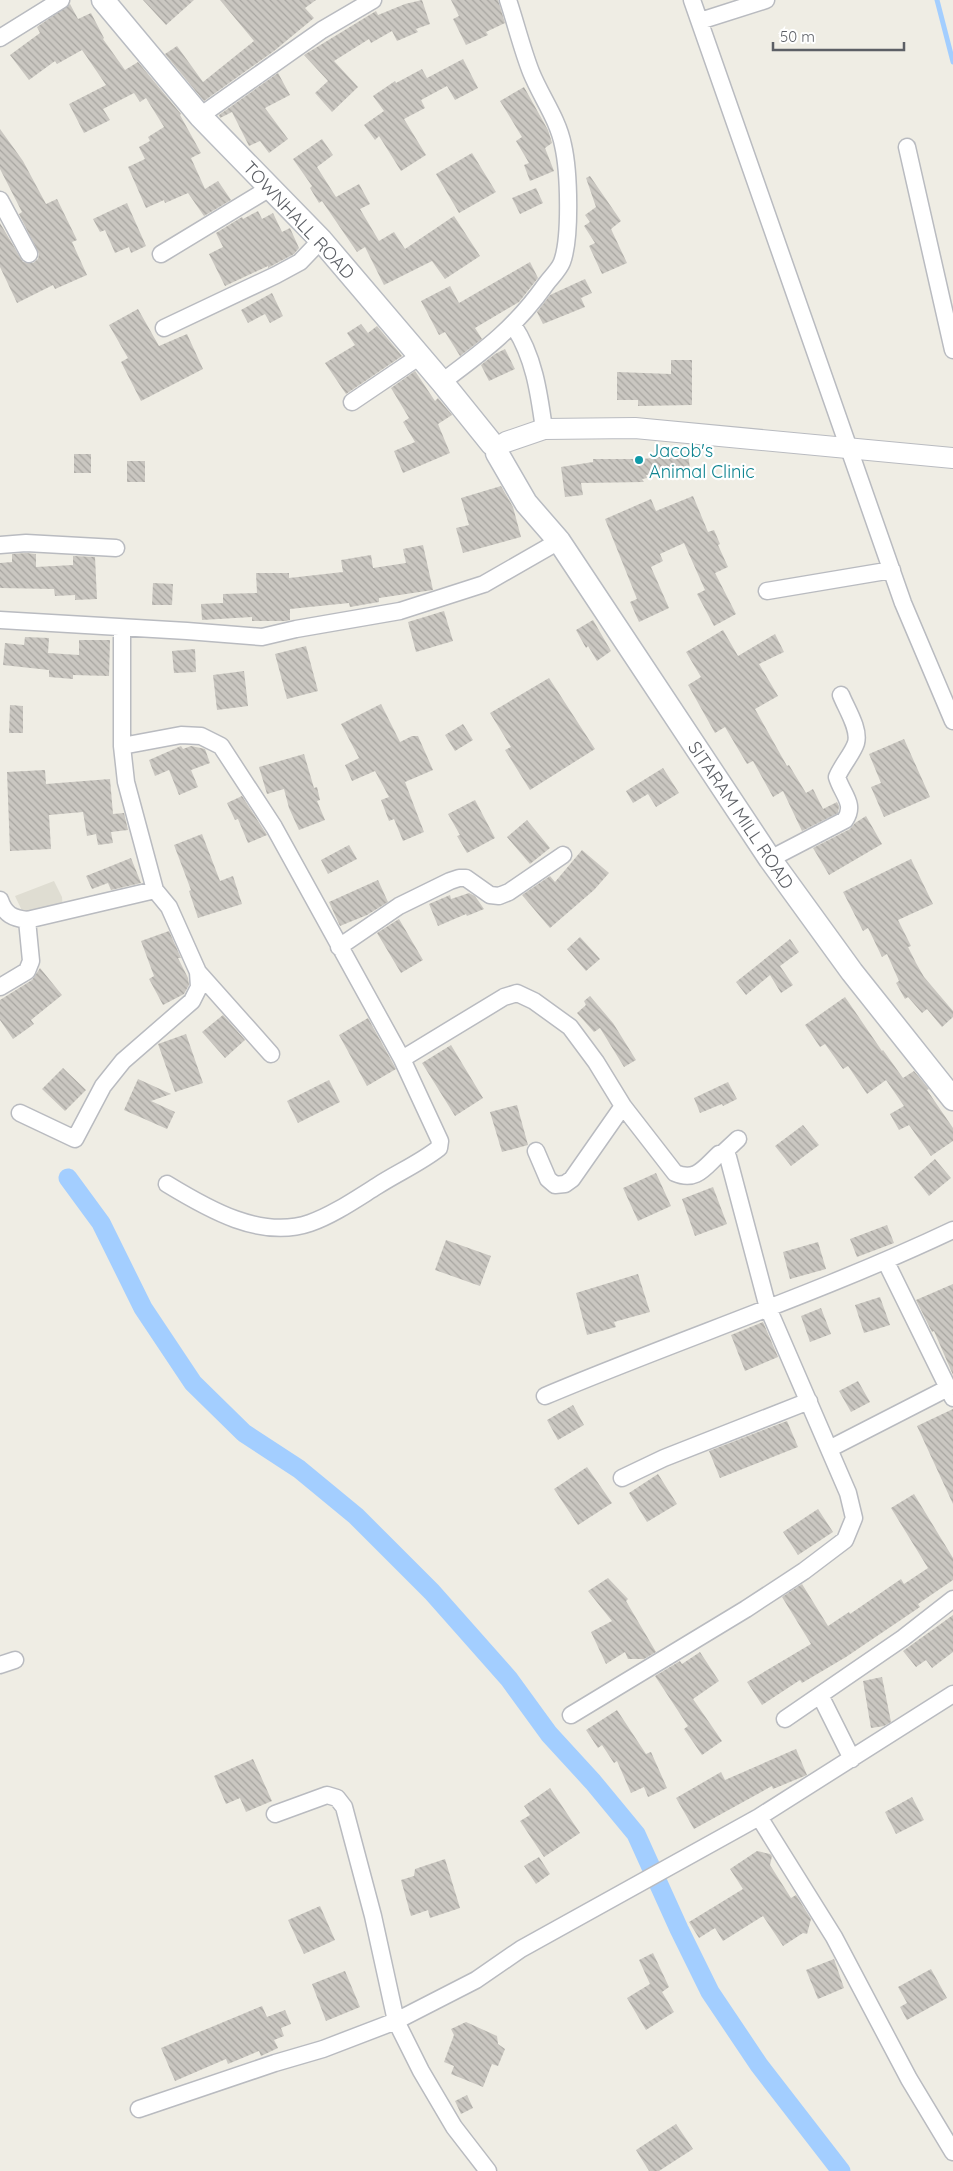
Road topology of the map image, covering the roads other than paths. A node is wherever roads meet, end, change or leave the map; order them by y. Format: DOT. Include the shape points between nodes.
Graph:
graph roads {
  1 [pos="61,0"];
  2 [pos="103,0"];
  3 [pos="373,0"];
  4 [pos="508,0"];
  5 [pos="692,0"];
  6 [pos="766,0"];
  7 [pos="700,21"];
  8 [pos="0,38"];
  9 [pos="200,116"];
  10 [pos="907,147"];
  11 [pos="270,188"];
  12 [pos="0,200"];
  13 [pos="321,240"];
  14 [pos="30,254"];
  15 [pos="161,254"];
  16 [pos="513,325"];
  17 [pos="164,328"];
  18 [pos="953,350"];
  19 [pos="420,356"];
  20 [pos="442,382"];
  21 [pos="352,402"];
  22 [pos="544,429"];
  23 [pos="500,446"];
  24 [pos="848,448"];
  25 [pos="953,458"];
  26 [pos="542,522"];
  27 [pos="559,541"];
  28 [pos="0,545"];
  29 [pos="116,548"];
  30 [pos="892,570"];
  31 [pos="768,591"];
  32 [pos="0,620"];
  33 [pos="122,628"];
  34 [pos="841,695"];
  35 [pos="953,721"];
  36 [pos="122,746"];
  37 [pos="563,855"];
  38 [pos="770,859"];
  39 [pos="155,890"];
  40 [pos="0,900"];
  41 [pos="27,920"];
  42 [pos="339,946"];
  43 [pos="198,972"];
  44 [pos="0,987"];
  45 [pos="271,1054"];
  46 [pos="402,1059"];
  47 [pos="953,1099"];
  48 [pos="623,1106"];
  49 [pos="20,1113"];
  50 [pos="738,1139"];
  51 [pos="536,1151"];
  52 [pos="723,1154"];
  53 [pos="168,1184"];
  54 [pos="953,1230"];
  55 [pos="886,1262"];
  56 [pos="768,1308"];
  57 [pos="950,1393"];
  58 [pos="545,1396"];
  59 [pos="809,1401"];
  60 [pos="829,1449"];
  61 [pos="622,1478"];
  62 [pos="953,1599"];
  63 [pos="953,1694"];
  64 [pos="820,1696"];
  65 [pos="571,1714"];
  66 [pos="785,1719"];
  67 [pos="852,1759"];
  68 [pos="275,1814"];
  69 [pos="759,1817"];
  70 [pos="396,2021"];
  71 [pos="139,2109"];
  72 [pos="953,2152"];
  73 [pos="488,2171"];
  1 -- 8 [label="street"];
  2 -- 9 [label="main road, TOWNHALL ROAD"];
  3 -- 9 [label="street" via="322,30"];
  4 -- 16 [label="street" via="530,71 549,106 563,145 568,209 561,263"];
  5 -- 7 [label="street"];
  6 -- 7 [label="street"];
  7 -- 24 [label="street"];
  9 -- 11 [label="main road, TOWNHALL ROAD"];
  10 -- 18 [label="street"];
  11 -- 13 [label="main road, TOWNHALL ROAD"];
  11 -- 15 [label="street"];
  12 -- 14 [label="street"];
  13 -- 17 [label="street" via="300,262"];
  13 -- 19 [label="main road, TOWNHALL ROAD"];
  16 -- 20 [label="street"];
  16 -- 22 [label="street" via="529,354"];
  19 -- 20 [label="main road, TOWNHALL ROAD"];
  19 -- 21 [label="street"];
  20 -- 23 [label="main road, TOWNHALL ROAD"];
  22 -- 23 [label="street"];
  22 -- 24 [label="street" via="635,428"];
  23 -- 26 [label="main road, TOWNHALL ROAD" via="526,503"];
  24 -- 25 [label="street"];
  24 -- 30 [label="street"];
  26 -- 27 [label="main road, SITARAM MILL ROAD"];
  27 -- 33 [label="street" via="484,584 400,611 262,637"];
  27 -- 38 [label="main road, SITARAM MILL ROAD"];
  28 -- 29 [label="street" via="26,542"];
  30 -- 31 [label="street"];
  30 -- 35 [label="street"];
  32 -- 33 [label="street"];
  33 -- 36 [label="street"];
  34 -- 38 [label="street" via="856,732 856,744 837,777 850,812 845,820"];
  36 -- 39 [label="street" via="126,782"];
  36 -- 42 [label="street" via="181,735 201,736 221,746 274,827"];
  37 -- 42 [label="street" via="498,896 490,895 466,878 450,881 399,906"];
  38 -- 47 [label="main road, SITARAM MILL ROAD" via="852,972"];
  39 -- 41 [label="street"];
  39 -- 43 [label="street" via="168,907"];
  40 -- 41 [label="street" via="3,909 13,918"];
  41 -- 44 [label="street" via="31,961 27,971"];
  42 -- 46 [label="street"];
  43 -- 45 [label="street"];
  43 -- 49 [label="street" via="198,987 192,1001 123,1062 103,1086 75,1139"];
  46 -- 48 [label="street" via="504,996 517,993 570,1027"];
  46 -- 53 [label="street" via="440,1141 439,1148 351,1202 310,1223 285,1229 253,1225 196,1201"];
  48 -- 51 [label="street" via="572,1179 565,1184 556,1185 548,1179"];
  48 -- 52 [label="street" via="675,1173 695,1176"];
  50 -- 52 [label="street"];
  52 -- 56 [label="street" via="728,1157"];
  54 -- 55 [label="street"];
  55 -- 56 [label="street"];
  55 -- 57 [label="street"];
  56 -- 58 [label="street"];
  56 -- 59 [label="street"];
  57 -- 60 [label="street"];
  59 -- 60 [label="street"];
  59 -- 61 [label="street" via="664,1458"];
  60 -- 65 [label="street" via="848,1493 854,1518 845,1540 746,1609"];
  62 -- 64 [label="street"];
  63 -- 67 [label="street"];
  64 -- 66 [label="street"];
  64 -- 67 [label="street"];
  67 -- 69 [label="street"];
  68 -- 70 [label="street" via="328,1795 337,1798 344,1808 373,1916"];
  69 -- 70 [label="street" via="521,1949 476,1980"];
  69 -- 72 [label="street" via="834,1937 908,2079"];
  70 -- 71 [label="street" via="323,2049"];
  70 -- 73 [label="street" via="454,2127"];
}
